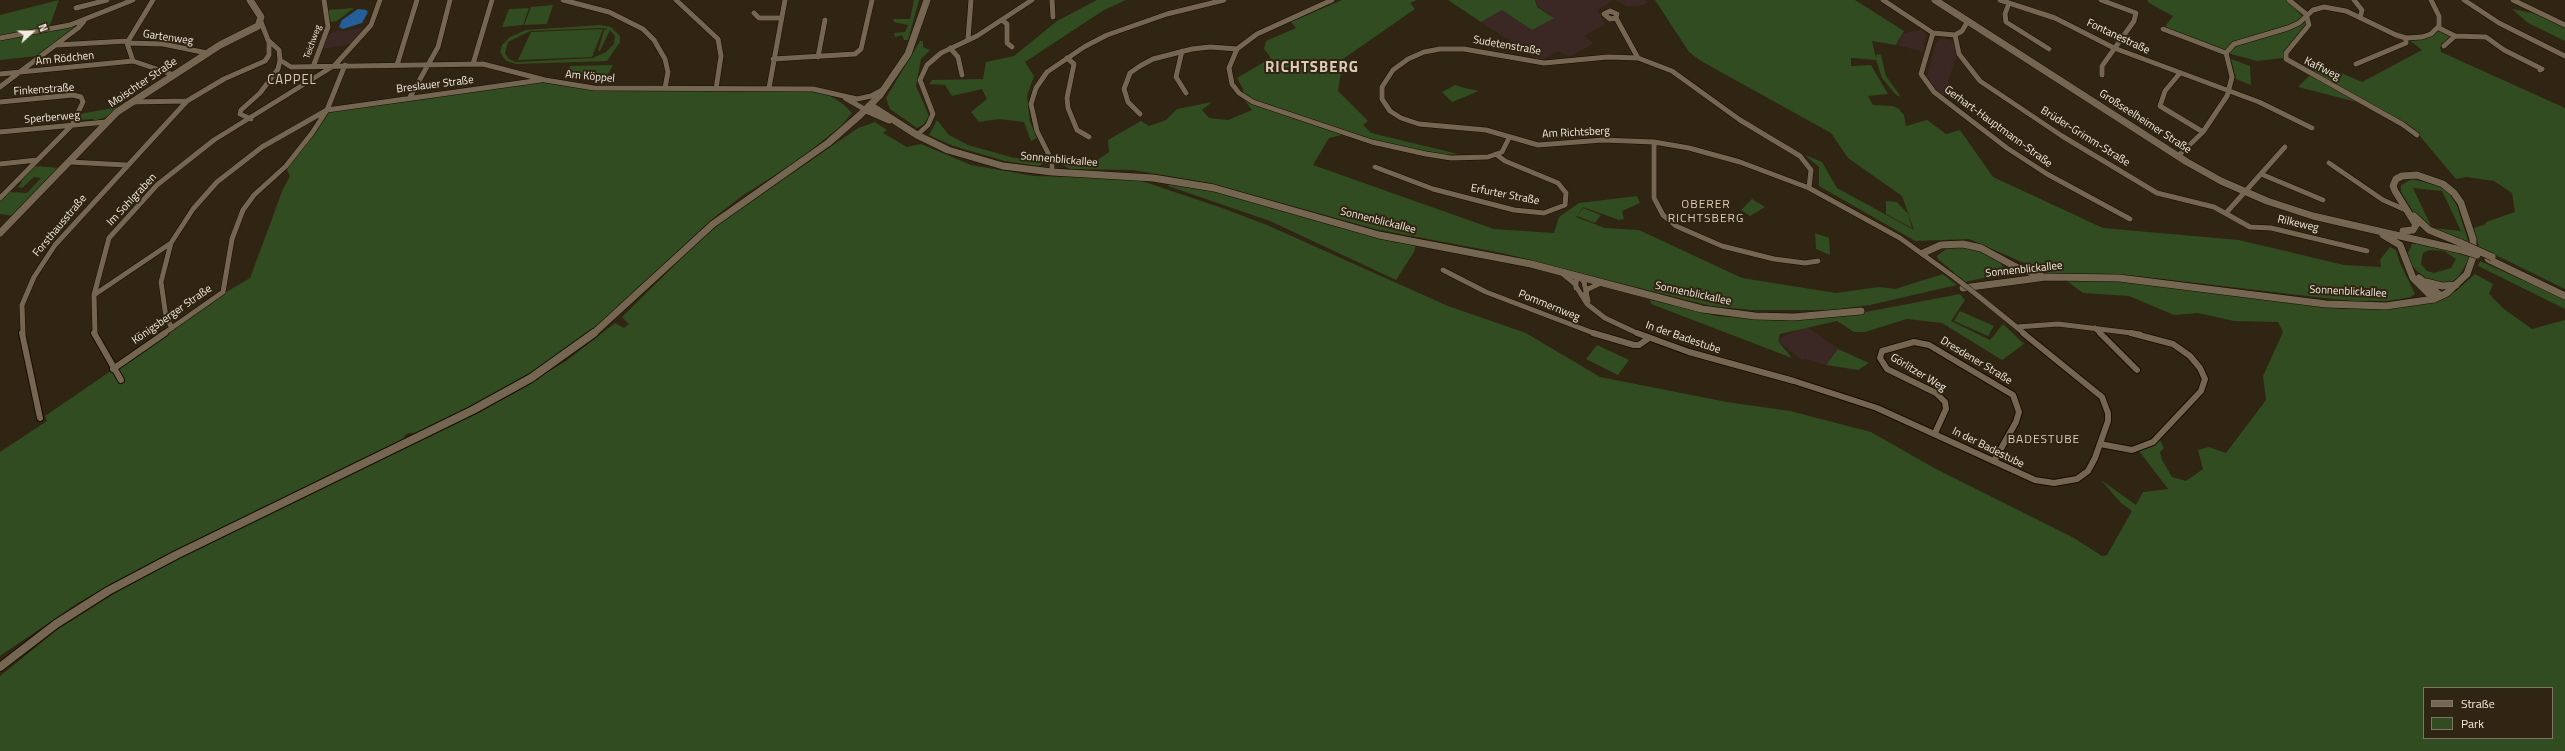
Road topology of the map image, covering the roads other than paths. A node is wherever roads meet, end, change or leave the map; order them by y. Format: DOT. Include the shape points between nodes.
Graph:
graph roads {
  1 [pos="108,0"];
  2 [pos="133,0"];
  3 [pos="153,0"];
  4 [pos="250,0"];
  5 [pos="324,0"];
  6 [pos="380,0"];
  7 [pos="417,0"];
  8 [pos="450,0"];
  9 [pos="492,0"];
  10 [pos="563,0"];
  11 [pos="676,0"];
  12 [pos="785,0"];
  13 [pos="872,0"];
  14 [pos="928,0"];
  15 [pos="971,0"];
  16 [pos="1032,0"];
  17 [pos="1052,0"];
  18 [pos="1224,0"];
  19 [pos="1331,0"];
  20 [pos="1883,0"];
  21 [pos="1935,0"];
  22 [pos="2000,0"];
  23 [pos="2101,0"];
  24 [pos="2289,0"];
  25 [pos="2354,0"];
  26 [pos="2431,0"];
  27 [pos="2464,0"];
  28 [pos="2513,0"];
  29 [pos="2008,3"];
  30 [pos="115,7"];
  31 [pos="76,8"];
  32 [pos="754,13"];
  33 [pos="2307,15"];
  34 [pos="1053,17"];
  35 [pos="780,18"];
  36 [pos="1616,18"];
  37 [pos="2360,18"];
  38 [pos="825,20"];
  39 [pos="1002,20"];
  40 [pos="84,21"];
  41 [pos="1968,21"];
  42 [pos="261,22"];
  43 [pos="2565,25"];
  44 [pos="2439,28"];
  45 [pos="2163,29"];
  46 [pos="1933,33"];
  47 [pos="1955,35"];
  48 [pos="2455,36"];
  49 [pos="0,38"];
  50 [pos="2406,38"];
  51 [pos="968,39"];
  52 [pos="127,42"];
  53 [pos="269,42"];
  54 [pos="56,45"];
  55 [pos="2444,46"];
  56 [pos="1012,47"];
  57 [pos="950,48"];
  58 [pos="2114,48"];
  59 [pos="1237,49"];
  60 [pos="2049,49"];
  61 [pos="1182,51"];
  62 [pos="207,53"];
  63 [pos="2226,53"];
  64 [pos="2565,56"];
  65 [pos="818,57"];
  66 [pos="1067,58"];
  67 [pos="1638,58"];
  68 [pos="773,59"];
  69 [pos="280,60"];
  70 [pos="132,61"];
  71 [pos="430,64"];
  72 [pos="473,64"];
  73 [pos="2356,64"];
  74 [pos="335,65"];
  75 [pos="345,65"];
  76 [pos="397,65"];
  77 [pos="313,67"];
  78 [pos="2540,70"];
  79 [pos="19,72"];
  80 [pos="2180,73"];
  81 [pos="0,74"];
  82 [pos="174,75"];
  83 [pos="962,75"];
  84 [pos="2102,75"];
  85 [pos="545,80"];
  86 [pos="0,87"];
  87 [pos="665,88"];
  88 [pos="716,88"];
  89 [pos="769,88"];
  90 [pos="885,88"];
  91 [pos="2229,92"];
  92 [pos="1186,93"];
  93 [pos="880,95"];
  94 [pos="410,97"];
  95 [pos="845,98"];
  96 [pos="857,99"];
  97 [pos="187,101"];
  98 [pos="0,102"];
  99 [pos="130,102"];
  100 [pos="852,103"];
  101 [pos="868,107"];
  102 [pos="327,110"];
  103 [pos="888,114"];
  104 [pos="1140,114"];
  105 [pos="879,116"];
  106 [pos="251,119"];
  107 [pos="854,121"];
  108 [pos="106,122"];
  109 [pos="896,122"];
  110 [pos="72,125"];
  111 [pos="2312,128"];
  112 [pos="0,132"];
  113 [pos="2203,132"];
  114 [pos="917,135"];
  115 [pos="2417,135"];
  116 [pos="1089,137"];
  117 [pos="1509,138"];
  118 [pos="1654,142"];
  119 [pos="2285,147"];
  120 [pos="1497,155"];
  121 [pos="2179,155"];
  122 [pos="37,160"];
  123 [pos="70,162"];
  124 [pos="2329,163"];
  125 [pos="0,164"];
  126 [pos="126,165"];
  127 [pos="1375,167"];
  128 [pos="1052,172"];
  129 [pos="2260,174"];
  130 [pos="1809,188"];
  131 [pos="2247,191"];
  132 [pos="0,198"];
  133 [pos="2323,200"];
  134 [pos="2408,211"];
  135 [pos="2226,213"];
  136 [pos="2130,219"];
  137 [pos="2360,226"];
  138 [pos="2403,231"];
  139 [pos="0,233"];
  140 [pos="171,243"];
  141 [pos="2436,243"];
  142 [pos="2461,246"];
  143 [pos="2367,251"];
  144 [pos="2403,251"];
  145 [pos="1923,253"];
  146 [pos="2490,258"];
  147 [pos="1818,261"];
  148 [pos="2006,262"];
  149 [pos="2016,267"];
  150 [pos="1443,270"];
  151 [pos="1560,272"];
  152 [pos="1580,277"];
  153 [pos="2046,277"];
  154 [pos="2020,280"];
  155 [pos="2419,282"];
  156 [pos="1601,283"];
  157 [pos="2457,285"];
  158 [pos="1576,288"];
  159 [pos="1963,288"];
  160 [pos="2565,292"];
  161 [pos="1585,294"];
  162 [pos="94,295"];
  163 [pos="2565,296"];
  164 [pos="2438,297"];
  165 [pos="2414,303"];
  166 [pos="1592,307"];
  167 [pos="1861,311"];
  168 [pos="2017,327"];
  169 [pos="2095,327"];
  170 [pos="172,328"];
  171 [pos="1649,338"];
  172 [pos="1881,353"];
  173 [pos="113,369"];
  174 [pos="2137,370"];
  175 [pos="121,380"];
  176 [pos="40,418"];
  177 [pos="1935,433"];
  178 [pos="2100,444"];
  179 [pos="1994,461"];
  180 [pos="0,667"];
  1 -- 30 [label="street"];
  1 -- 31 [label="street"];
  2 -- 30 [label="street"];
  3 -- 52 [label="street"];
  4 -- 42 [label="main road" via="261,17"];
  5 -- 77 [label="street, Teichweg" via="328,27"];
  6 -- 74 [label="street, Im Sohlgraben" via="371,25"];
  7 -- 76 [label="street"];
  8 -- 71 [label="street" via="438,47"];
  9 -- 72 [label="street"];
  10 -- 87 [label="street" via="609,12 643,29 654,40 665,59 668,72"];
  11 -- 88 [label="street" via="718,39 721,56"];
  12 -- 35 [label="street"];
  13 -- 65 [label="street" via="860,51 853,55"];
  14 -- 90 [label="main road" via="908,54"];
  15 -- 51 [label="street"];
  16 -- 39 [label="street"];
  17 -- 34 [label="street"];
  18 -- 66 [label="street" via="1141,22 1094,41"];
  19 -- 59 [label="street" via="1256,34"];
  20 -- 46 [label="street"];
  21 -- 41 [label="main road, Großseelheimer Straße"];
  22 -- 29 [label="street, Fontanestraße"];
  23 -- 58 [label="street" via="2136,13 2134,21"];
  24 -- 33 [label="street"];
  25 -- 37 [label="street" via="2362,10"];
  26 -- 44 [label="street" via="2439,16"];
  27 -- 64 [label="street" via="2498,23"];
  28 -- 43 [label="street"];
  29 -- 58 [label="street, Fontanestraße" via="2055,18"];
  29 -- 60 [label="street" via="2006,22"];
  30 -- 40 [label="street"];
  32 -- 35 [label="street" via="759,18"];
  33 -- 37 [label="street" via="2316,9 2327,7"];
  33 -- 63 [label="street" via="2299,23 2288,28 2234,44"];
  33 -- 115 [label="street, Kaffweg" via="2308,27 2286,53 2286,59"];
  35 -- 68 [label="street"];
  36 -- 67 [label="street"];
  37 -- 50 [label="street"];
  38 -- 65 [label="street"];
  39 -- 51 [label="street"];
  39 -- 56 [label="street" via="1007,24 1007,43"];
  40 -- 49 [label="street"];
  40 -- 54 [label="street"];
  41 -- 47 [label="street" via="1962,31"];
  41 -- 121 [label="main road, Großseelheimer Straße"];
  42 -- 53 [label="street"];
  42 -- 62 [label="main road, Moischter Straße" via="253,29"];
  44 -- 48 [label="street"];
  44 -- 50 [label="street" via="2428,36"];
  45 -- 63 [label="street"];
  46 -- 47 [label="street"];
  46 -- 136 [label="street, Gerhart-Hauptmann-Straße" via="1922,74 1934,92 1996,140 2047,174"];
  47 -- 135 [label="street, Brüder-Grimm-Straße" via="1962,60 1980,81 1998,94 2157,193 2205,204"];
  48 -- 55 [label="street"];
  48 -- 78 [label="street" via="2486,37 2504,50 2542,68"];
  50 -- 73 [label="street" via="2406,42"];
  51 -- 57 [label="street"];
  52 -- 54 [label="street, Gartenweg"];
  52 -- 62 [label="street, Gartenweg" via="163,44"];
  52 -- 70 [label="street"];
  53 -- 69 [label="street" via="278,48"];
  53 -- 97 [label="street" via="269,55 264,61 224,79"];
  54 -- 79 [label="street"];
  57 -- 83 [label="street" via="958,57"];
  57 -- 114 [label="street" via="930,61 922,74 921,84 933,114 928,125"];
  58 -- 80 [label="street, Fontanestraße"];
  58 -- 84 [label="street" via="2102,66"];
  59 -- 61 [label="street" via="1210,47"];
  59 -- 120 [label="street" via="1230,60 1230,76 1239,92 1253,102 1372,142 1406,150 1451,158"];
  61 -- 92 [label="street" via="1176,77"];
  61 -- 104 [label="street" via="1153,59 1130,73 1125,86 1126,96 1130,105"];
  62 -- 82 [label="main road, Moischter Straße"];
  63 -- 91 [label="street" via="2232,75"];
  65 -- 68 [label="street"];
  66 -- 116 [label="street" via="1074,65 1067,98 1068,108 1077,130"];
  66 -- 128 [label="street" via="1043,76 1032,98 1033,120 1051,157"];
  67 -- 117 [label="street, Sudetenstraße" via="1608,57 1544,63 1464,49 1440,49 1408,59 1393,70 1382,87 1382,98 1387,107 1406,121 1438,128 1486,130"];
  67 -- 130 [label="street, Sudetenstraße" via="1672,71 1740,120 1800,156 1811,170"];
  68 -- 89 [label="street"];
  69 -- 77 [label="street, Am Köppel" via="291,67"];
  69 -- 106 [label="street" via="278,69 260,93 241,110 240,114"];
  70 -- 79 [label="street, Am Rödchen"];
  70 -- 82 [label="street"];
  71 -- 72 [label="street, Am Köppel"];
  71 -- 76 [label="street, Am Köppel"];
  71 -- 94 [label="street"];
  72 -- 85 [label="street, Am Köppel" via="488,65"];
  74 -- 75 [label="street, Am Köppel"];
  74 -- 77 [label="street, Am Köppel"];
  74 -- 106 [label="street, Im Sohlgraben"];
  75 -- 76 [label="street, Am Köppel"];
  75 -- 102 [label="street, Königsberger Straße"];
  79 -- 81 [label="street, Am Rödchen"];
  79 -- 86 [label="street"];
  80 -- 91 [label="street, Fontanestraße"];
  80 -- 113 [label="street" via="2165,91 2160,107"];
  82 -- 99 [label="main road, Moischter Straße"];
  85 -- 87 [label="street, Am Köppel" via="594,88"];
  85 -- 94 [label="street, Breslauer Straße"];
  87 -- 88 [label="street, Am Köppel"];
  88 -- 89 [label="street, Am Köppel"];
  89 -- 95 [label="street, Am Köppel" via="814,88"];
  90 -- 93 [label="main road"];
  90 -- 96 [label="street, Am Köppel" via="871,96"];
  91 -- 111 [label="street, Fontanestraße" via="2283,112"];
  91 -- 113 [label="street"];
  93 -- 101 [label="main road"];
  93 -- 103 [label="main road" via="881,104"];
  94 -- 102 [label="street, Breslauer Straße"];
  95 -- 96 [label="street, Am Köppel"];
  95 -- 100 [label="street, Am Köppel"];
  96 -- 101 [label="street, Am Köppel"];
  97 -- 99 [label="street"];
  97 -- 126 [label="street, Forsthausstraße"];
  98 -- 110 [label="street, Finkenstraße" via="80,96 83,104"];
  99 -- 108 [label="main road, Moischter Straße"];
  100 -- 101 [label="street, Am Köppel"];
  100 -- 107 [label="street"];
  101 -- 103 [label="main road, Sonnenblickallee"];
  101 -- 105 [label="main road, Sonnenblickallee"];
  101 -- 107 [label="main road"];
  102 -- 140 [label="street, Breslauer Straße" via="287,131 243,159 217,182 193,209"];
  102 -- 170 [label="street, Königsberger Straße" via="286,166 254,195 243,210 232,239 223,292"];
  103 -- 109 [label="main road, Sonnenblickallee"];
  105 -- 107 [label="main road"];
  105 -- 109 [label="main road, Sonnenblickallee"];
  106 -- 162 [label="street, Im Sohlgraben" via="214,140 157,185 109,238"];
  107 -- 180 [label="main road" via="828,143 725,214 613,317 582,343 531,378 449,422 115,587 56,624"];
  108 -- 110 [label="street, Sperberweg"];
  108 -- 123 [label="main road, Moischter Straße"];
  109 -- 114 [label="main road, Sonnenblickallee"];
  110 -- 112 [label="street, Sperberweg"];
  110 -- 122 [label="street"];
  113 -- 121 [label="street"];
  114 -- 128 [label="main road, Sonnenblickallee" via="948,150 982,161"];
  117 -- 118 [label="street, Am Richtsberg" via="1542,145 1603,140"];
  117 -- 120 [label="street" via="1502,152"];
  118 -- 130 [label="street, Am Richtsberg" via="1713,154"];
  118 -- 147 [label="street" via="1654,198 1663,215 1676,226 1722,246 1774,259 1805,263"];
  119 -- 129 [label="street"];
  120 -- 127 [label="street, Erfurter Straße" via="1505,161 1558,183 1566,193 1565,205 1544,213 1514,210 1433,188"];
  121 -- 131 [label="main road, Großseelheimer Straße"];
  122 -- 125 [label="street"];
  122 -- 132 [label="street"];
  123 -- 126 [label="street"];
  123 -- 139 [label="main road, Moischter Straße"];
  124 -- 134 [label="street" via="2383,200"];
  126 -- 176 [label="street, Forsthausstraße" via="55,245 24,298 22,331"];
  128 -- 151 [label="main road, Sonnenblickallee" via="1153,178 1214,188 1380,235"];
  129 -- 131 [label="street"];
  129 -- 133 [label="street"];
  130 -- 145 [label="street, Am Richtsberg" via="1880,226"];
  131 -- 135 [label="street"];
  131 -- 137 [label="main road" via="2306,214"];
  131 -- 138 [label="main road" via="2319,214"];
  134 -- 138 [label="main road" via="2416,225 2413,230"];
  134 -- 142 [label="main road" via="2429,230"];
  134 -- 157 [label="main road, Sonnenblickallee" via="2394,188 2394,181 2402,176 2417,175 2433,180 2450,189 2458,198 2474,246 2470,270"];
  135 -- 143 [label="street, Rilkeweg" via="2250,226 2271,228"];
  137 -- 141 [label="main road"];
  137 -- 144 [label="main road" via="2392,239"];
  138 -- 142 [label="main road"];
  140 -- 162 [label="street"];
  140 -- 170 [label="street" via="161,282 166,317"];
  141 -- 142 [label="main road"];
  141 -- 144 [label="main road" via="2413,241 2404,245"];
  142 -- 146 [label="main road, bridge"];
  144 -- 155 [label="main road" via="2410,269"];
  145 -- 148 [label="main road" via="1941,245 1963,244 1981,248"];
  145 -- 168 [label="street, In der Badestube, bridge"];
  146 -- 160 [label="main road"];
  146 -- 163 [label="main road"];
  148 -- 149 [label="main road"];
  148 -- 154 [label="main road"];
  149 -- 153 [label="main road"];
  149 -- 154 [label="main road" via="2020,272"];
  150 -- 171 [label="street, Pommernweg" via="1486,292 1612,340 1639,345"];
  151 -- 152 [label="main road, Sonnenblickallee"];
  151 -- 158 [label="street, In der Badestube" via="1571,279"];
  152 -- 156 [label="main road, Sonnenblickallee"];
  152 -- 158 [label="street" via="1576,281"];
  152 -- 161 [label="street, In der Badestube" via="1584,282"];
  153 -- 154 [label="main road, Sonnenblickallee"];
  153 -- 165 [label="main road, Sonnenblickallee" via="2119,278 2340,305 2386,306"];
  154 -- 159 [label="main road, Sonnenblickallee"];
  155 -- 157 [label="main road" via="2442,286"];
  155 -- 164 [label="main road"];
  155 -- 165 [label="main road" via="2419,297"];
  156 -- 161 [label="street" via="1588,289"];
  156 -- 167 [label="main road, Sonnenblickallee" via="1687,306 1736,314 1794,317"];
  157 -- 164 [label="main road, Sonnenblickallee"];
  158 -- 166 [label="street, In der Badestube"];
  161 -- 166 [label="street, In der Badestube"];
  162 -- 173 [label="street, Im Sohlgraben" via="93,331"];
  164 -- 165 [label="main road, Sonnenblickallee"];
  166 -- 171 [label="street, In der Badestube" via="1605,318"];
  168 -- 169 [label="street" via="2029,324 2058,324"];
  168 -- 178 [label="street, In der Badestube" via="2102,397 2108,421"];
  169 -- 174 [label="street"];
  169 -- 178 [label="street" via="2141,334 2173,344 2194,361 2205,379 2202,391 2153,442 2132,450"];
  170 -- 173 [label="street, Königsberger Straße"];
  171 -- 177 [label="street, In der Badestube" via="1842,396"];
  172 -- 177 [label="street, Görlitzer Weg" via="1880,360 1887,369 1936,393 1943,400 1946,409"];
  172 -- 179 [label="street, Dresdener Straße" via="1914,342 1929,345 2013,395 2019,412"];
  173 -- 175 [label="street, Im Sohlgraben"];
  177 -- 179 [label="street, In der Badestube"];
  178 -- 179 [label="street, In der Badestube" via="2088,471 2077,479 2062,483 2035,480"];
}
